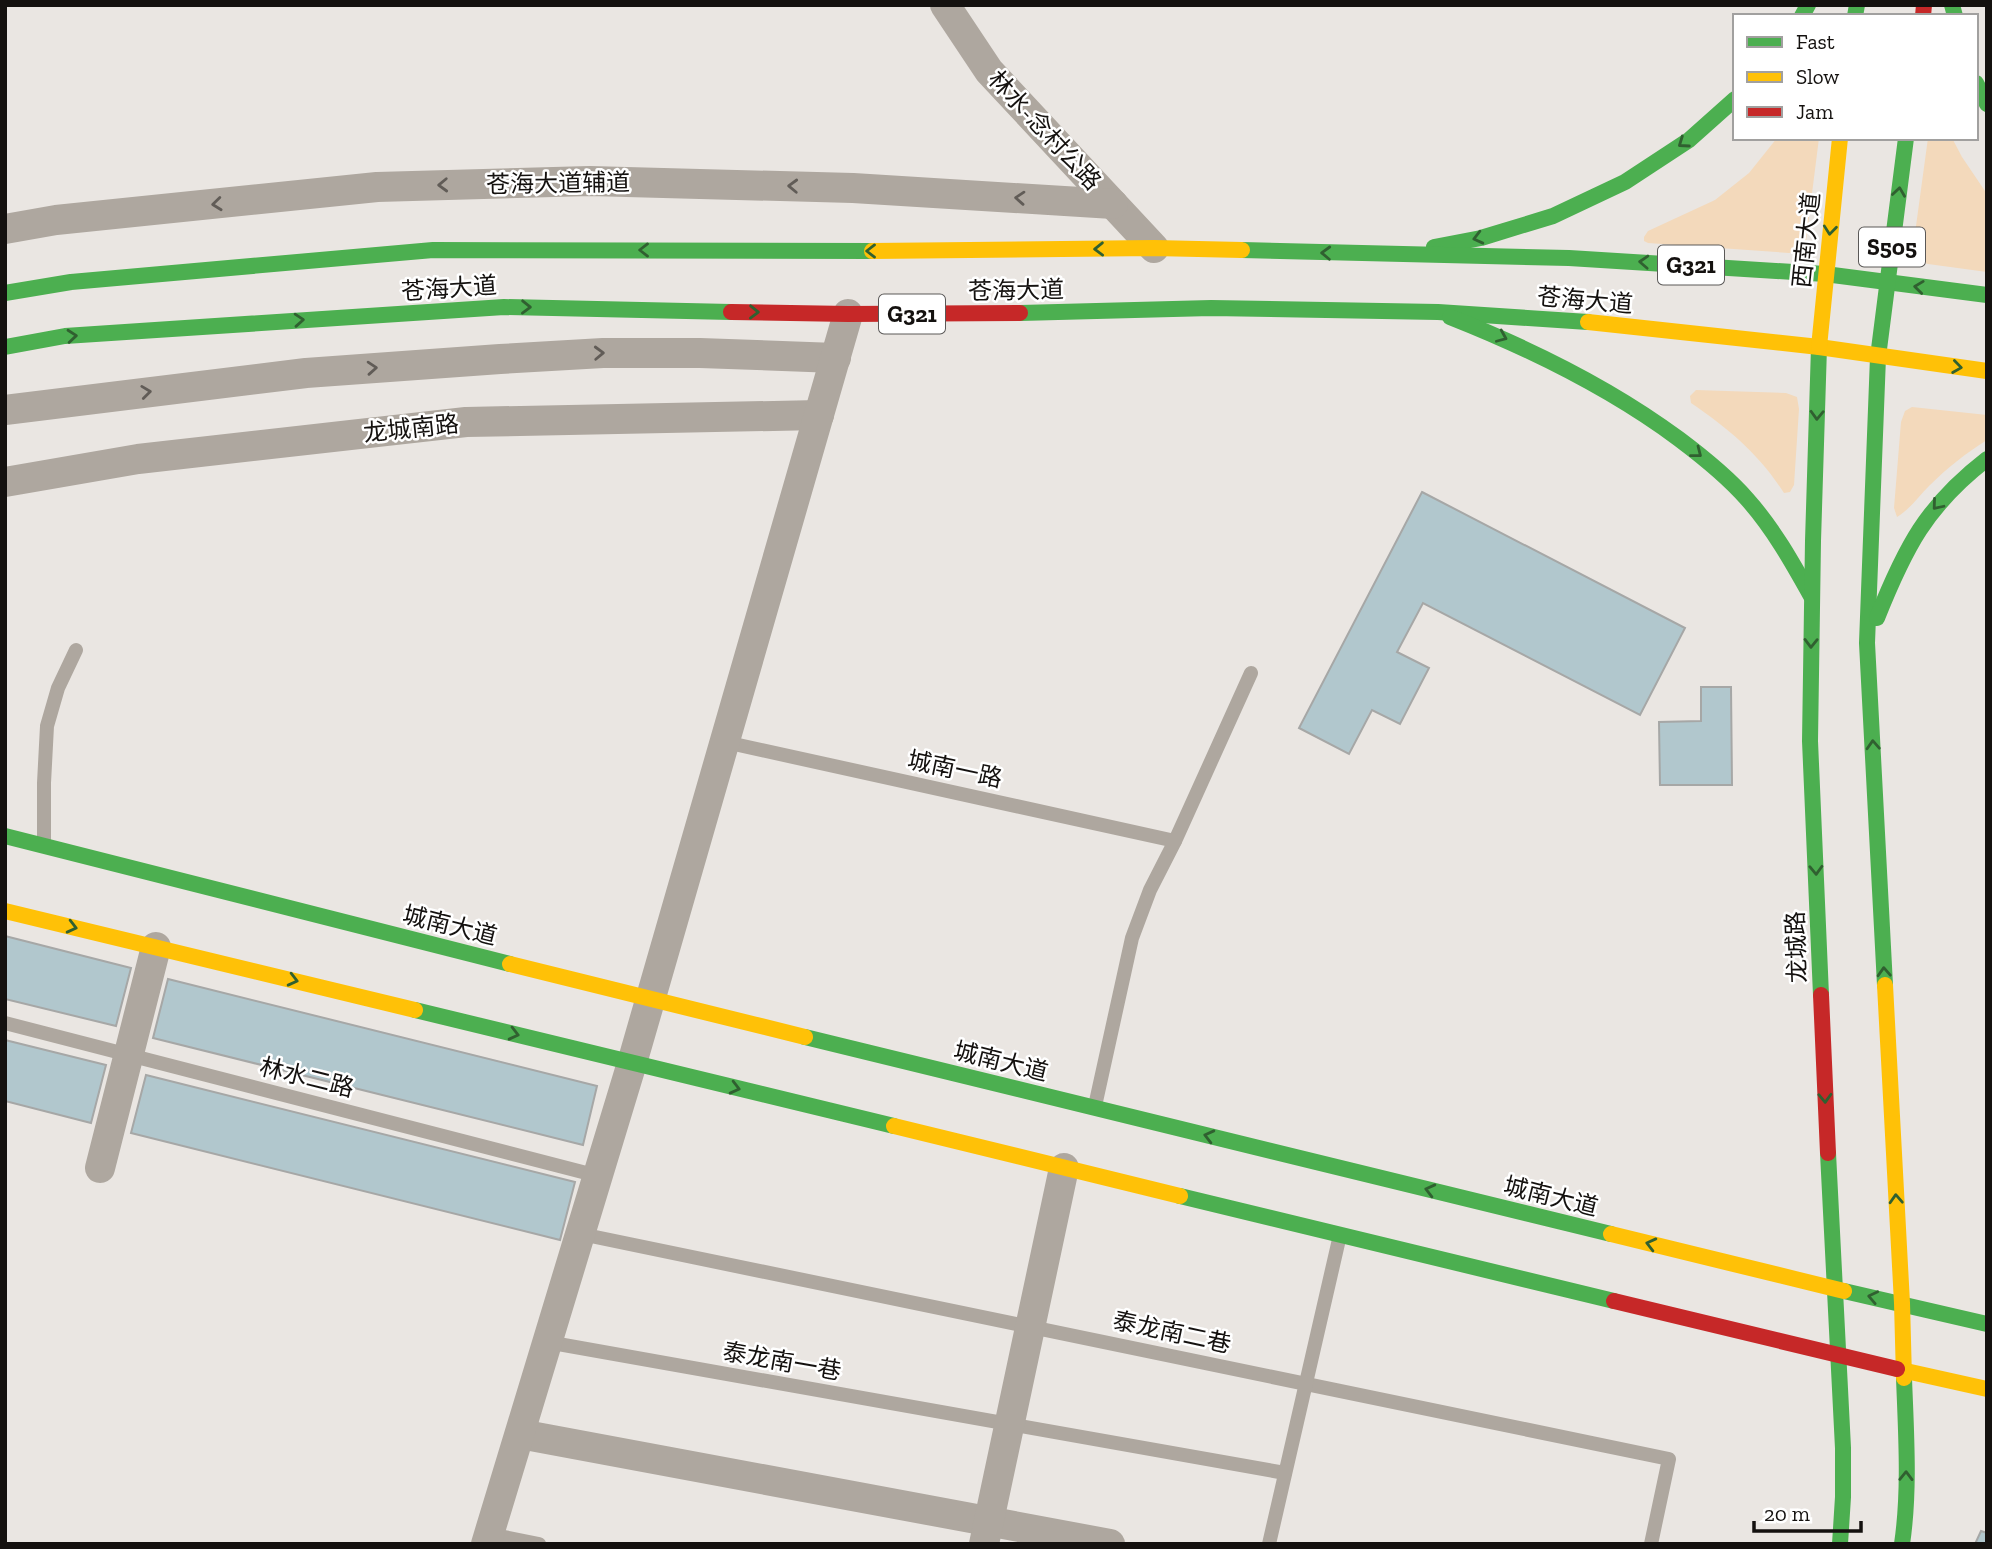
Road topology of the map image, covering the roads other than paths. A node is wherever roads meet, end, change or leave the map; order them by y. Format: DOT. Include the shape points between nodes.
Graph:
graph roads {
  1 [pos="946,5"];
  2 [pos="1978,87"];
  3 [pos="1733,101"];
  4 [pos="1987,104"];
  5 [pos="1840,140"];
  6 [pos="1906,140"];
  7 [pos="1113,204"];
  8 [pos="5,229"];
  9 [pos="1154,248"];
  10 [pos="1394,255"];
  11 [pos="1825,274"];
  12 [pos="1887,283"];
  13 [pos="5,293"];
  14 [pos="1987,295"];
  15 [pos="1438,312"];
  16 [pos="848,314"];
  17 [pos="5,347"];
  18 [pos="1819,347"];
  19 [pos="1878,357"];
  20 [pos="836,358"];
  21 [pos="1987,372"];
  22 [pos="5,410"];
  23 [pos="819,415"];
  24 [pos="1987,459"];
  25 [pos="5,482"];
  26 [pos="1812,597"];
  27 [pos="1867,643"];
  28 [pos="76,650"];
  29 [pos="1251,673"];
  30 [pos="725,742"];
  31 [pos="5,836"];
  32 [pos="1175,841"];
  33 [pos="44,846"];
  34 [pos="5,911"];
  35 [pos="156,947"];
  36 [pos="650,999"];
  37 [pos="5,1023"];
  38 [pos="128,1055"];
  39 [pos="632,1063"];
  40 [pos="1094,1108"];
  41 [pos="100,1168"];
  42 [pos="1065,1168"];
  43 [pos="598,1175"];
  44 [pos="580,1234"];
  45 [pos="1340,1235"];
  46 [pos="1835,1289"];
  47 [pos="1902,1303"];
  48 [pos="1987,1324"];
  49 [pos="1031,1326"];
  50 [pos="547,1342"];
  51 [pos="1838,1355"];
  52 [pos="1903,1370"];
  53 [pos="1306,1383"];
  54 [pos="1987,1389"];
  55 [pos="1010,1424"];
  56 [pos="520,1434"];
  57 [pos="1285,1473"];
  58 [pos="986,1533"];
  59 [pos="487,1539"];
  60 [pos="539,1544"];
  61 [pos="1110,1544"];
  62 [pos="1269,1544"];
  63 [pos="1651,1544"];
  64 [pos="1840,1544"];
  65 [pos="1902,1544"];
  1 -- 7 [label="street, 林水-念村公路" via="989,71"];
  2 -- 4 [label="main road"];
  3 -- 10 [label="main road, one-way" via="1689,140 1625,182 1553,216"];
  5 -- 11 [label="main road, 西南大道 / S505, one-way"];
  12 -- 6 [label="main road, S505, one-way"];
  7 -- 8 [label="street, 苍海大道辅道, one-way" via="853,188 590,181 377,187"];
  7 -- 9 [label="street, 林水-念村公路"];
  10 -- 9 [label="main road, 苍海大道 / G321, one-way"];
  9 -- 13 [label="main road, 苍海大道 / G321, one-way" via="433,250 71,282"];
  11 -- 10 [label="main road, G321, one-way" via="1569,258"];
  11 -- 12 [label="main road, G321"];
  11 -- 18 [label="main road, 西南大道 / S505"];
  14 -- 12 [label="main road, G321, one-way"];
  12 -- 19 [label="main road, S505"];
  15 -- 16 [label="main road, 苍海大道 / G321" via="1211,308"];
  15 -- 18 [label="main road, 苍海大道 / G321" via="1580,321"];
  15 -- 26 [label="main road, one-way" via="1508,339 1657,421 1723,474 1759,513"];
  17 -- 16 [label="main road, 苍海大道 / G321, one-way" via="65,336 504,307"];
  16 -- 20 [label="street"];
  18 -- 19 [label="main road, 苍海大道"];
  18 -- 26 [label="main road, 龙城路, one-way"];
  19 -- 21 [label="main road, one-way"];
  19 -- 27 [label="main road"];
  22 -- 20 [label="street, one-way" via="306,373 513,358 603,353"];
  20 -- 23 [label="street"];
  23 -- 25 [label="street, 龙城南路" via="466,422 138,459"];
  23 -- 30 [label="street"];
  24 -- 27 [label="main road, one-way" via="1935,505 1908,545"];
  26 -- 46 [label="main road, 龙城路, one-way" via="1810,741"];
  47 -- 27 [label="main road, one-way"];
  28 -- 33 [label="lane" via="47,726"];
  29 -- 32 [label="lane"];
  30 -- 32 [label="lane, 城南一路"];
  30 -- 36 [label="street"];
  31 -- 33 [label="main road, 城南大道"];
  32 -- 40 [label="lane" via="1132,938"];
  33 -- 36 [label="main road, 城南大道"];
  34 -- 35 [label="main road, one-way"];
  35 -- 38 [label="street"];
  35 -- 39 [label="main road, one-way"];
  36 -- 39 [label="street"];
  36 -- 40 [label="main road, 城南大道"];
  37 -- 38 [label="lane, 林水二路"];
  38 -- 41 [label="street"];
  38 -- 43 [label="lane, 林水二路"];
  39 -- 42 [label="main road, one-way"];
  39 -- 43 [label="street"];
  46 -- 40 [label="main road, 城南大道, one-way"];
  42 -- 45 [label="main road"];
  42 -- 49 [label="street"];
  43 -- 44 [label="street"];
  44 -- 49 [label="lane, 泰龙南二巷"];
  44 -- 50 [label="street"];
  45 -- 51 [label="main road"];
  45 -- 53 [label="lane"];
  47 -- 46 [label="main road, 城南大道, one-way"];
  46 -- 51 [label="main road, 龙城路"];
  47 -- 48 [label="main road, 城南大道"];
  47 -- 52 [label="main road"];
  49 -- 53 [label="lane, 泰龙南二巷"];
  49 -- 55 [label="street"];
  50 -- 55 [label="lane, 泰龙南一巷"];
  50 -- 56 [label="street"];
  51 -- 52 [label="main road"];
  51 -- 64 [label="main road, 龙城路" via="1843,1448"];
  52 -- 54 [label="main road"];
  65 -- 52 [label="main road, one-way"];
  53 -- 57 [label="lane"];
  53 -- 63 [label="lane, 泰龙南二巷" via="1669,1459"];
  55 -- 57 [label="lane, 泰龙南一巷"];
  55 -- 58 [label="street"];
  56 -- 58 [label="street"];
  56 -- 59 [label="street"];
  57 -- 62 [label="lane"];
  58 -- 61 [label="street"];
  59 -- 60 [label="lane"];
}
